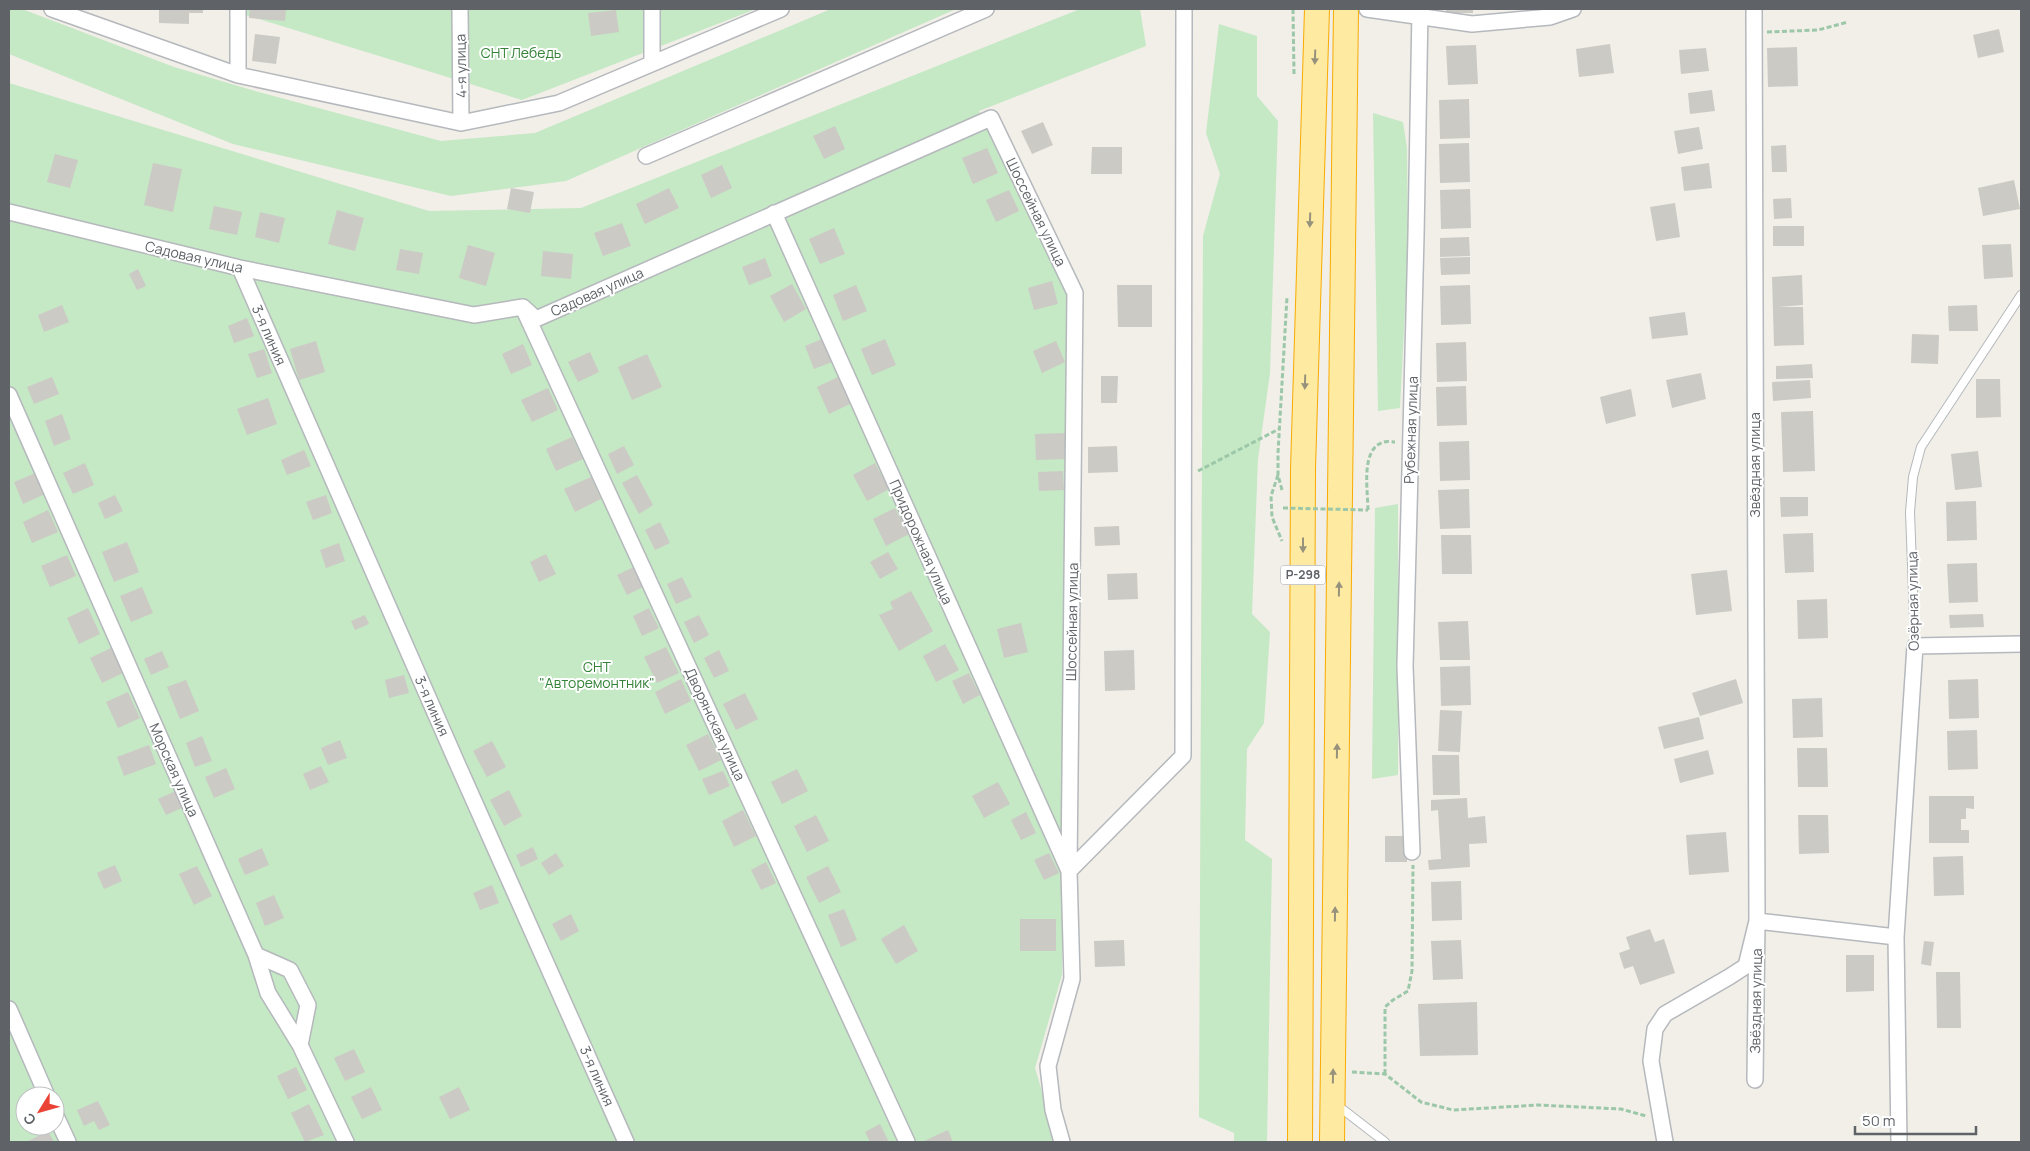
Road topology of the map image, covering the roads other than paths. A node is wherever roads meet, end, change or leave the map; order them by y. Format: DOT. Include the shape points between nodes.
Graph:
graph roads {
  1 [pos="52,9"];
  2 [pos="238,9"];
  3 [pos="460,9"];
  4 [pos="652,9"];
  5 [pos="781,9"];
  6 [pos="986,9"];
  7 [pos="1184,9"];
  8 [pos="1316,9"];
  9 [pos="1346,9"];
  10 [pos="1368,9"];
  11 [pos="1573,9"];
  12 [pos="1754,9"];
  13 [pos="1420,13"];
  14 [pos="652,64"];
  15 [pos="238,75"];
  16 [pos="991,118"];
  17 [pos="461,123"];
  18 [pos="646,156"];
  19 [pos="9,212"];
  20 [pos="774,213"];
  21 [pos="240,268"];
  22 [pos="2021,295"];
  23 [pos="523,307"];
  24 [pos="9,395"];
  25 [pos="2021,644"];
  26 [pos="1915,646"];
  27 [pos="1412,852"];
  28 [pos="1069,871"];
  29 [pos="1757,921"];
  30 [pos="1896,937"];
  31 [pos="256,955"];
  32 [pos="9,1009"];
  33 [pos="300,1045"];
  34 [pos="1755,1080"];
  35 [pos="43,1086"];
  36 [pos="1333,1101"];
  37 [pos="346,1142"];
  38 [pos="626,1142"];
  39 [pos="907,1142"];
  40 [pos="1062,1142"];
  41 [pos="1300,1142"];
  42 [pos="1332,1142"];
  43 [pos="1385,1142"];
  44 [pos="1666,1142"];
  45 [pos="1671,1142"];
  46 [pos="1899,1142"];
  1 -- 15 [label="street"];
  2 -- 15 [label="street"];
  3 -- 17 [label="street, 4-я улица"];
  4 -- 14 [label="street"];
  5 -- 14 [label="street"];
  6 -- 18 [label="street"];
  7 -- 28 [label="street" via="1183,756"];
  8 -- 41 [label="highway, Р-298, one-way" via="1303,469"];
  36 -- 9 [label="highway, Р-298, one-way"];
  10 -- 13 [label="street"];
  11 -- 13 [label="street" via="1550,17 1472,24"];
  12 -- 29 [label="street, Звёздная улица"];
  13 -- 27 [label="street, Рубежная улица" via="1405,666"];
  14 -- 17 [label="street" via="559,103"];
  15 -- 17 [label="street"];
  16 -- 20 [label="street, Садовая улица"];
  16 -- 28 [label="street, Шоссейная улица" via="1076,293"];
  19 -- 21 [label="street, Садовая улица"];
  20 -- 23 [label="street, Садовая улица" via="536,319"];
  20 -- 28 [label="street, Придорожная улица"];
  21 -- 23 [label="street, Садовая улица" via="474,315"];
  21 -- 38 [label="street, 3-я линия"];
  22 -- 26 [label="lane, Озёрная улица" via="1921,447 1913,477 1910,512"];
  23 -- 39 [label="street, Дворянская улица"];
  24 -- 31 [label="street, Морская улица"];
  25 -- 26 [label="street"];
  26 -- 30 [label="street, Озёрная улица"];
  28 -- 40 [label="street, Шоссейная улица" via="1072,979 1048,1066 1053,1110"];
  29 -- 30 [label="street"];
  29 -- 34 [label="street, Звёздная улица"];
  29 -- 44 [label="street, Звёздная улица" via="1746,966 1665,1014 1655,1029 1651,1061"];
  30 -- 46 [label="street, Озёрная улица"];
  31 -- 33 [label="street, Морская улица" via="268,993"];
  31 -- 33 [label="street" via="290,970 308,1005"];
  32 -- 35 [label="street"];
  33 -- 37 [label="street, Морская улица"];
  36 -- 42 [label="highway, Р-298"];
  36 -- 43 [label="lane"];
  44 -- 45 [label="street"];
}
